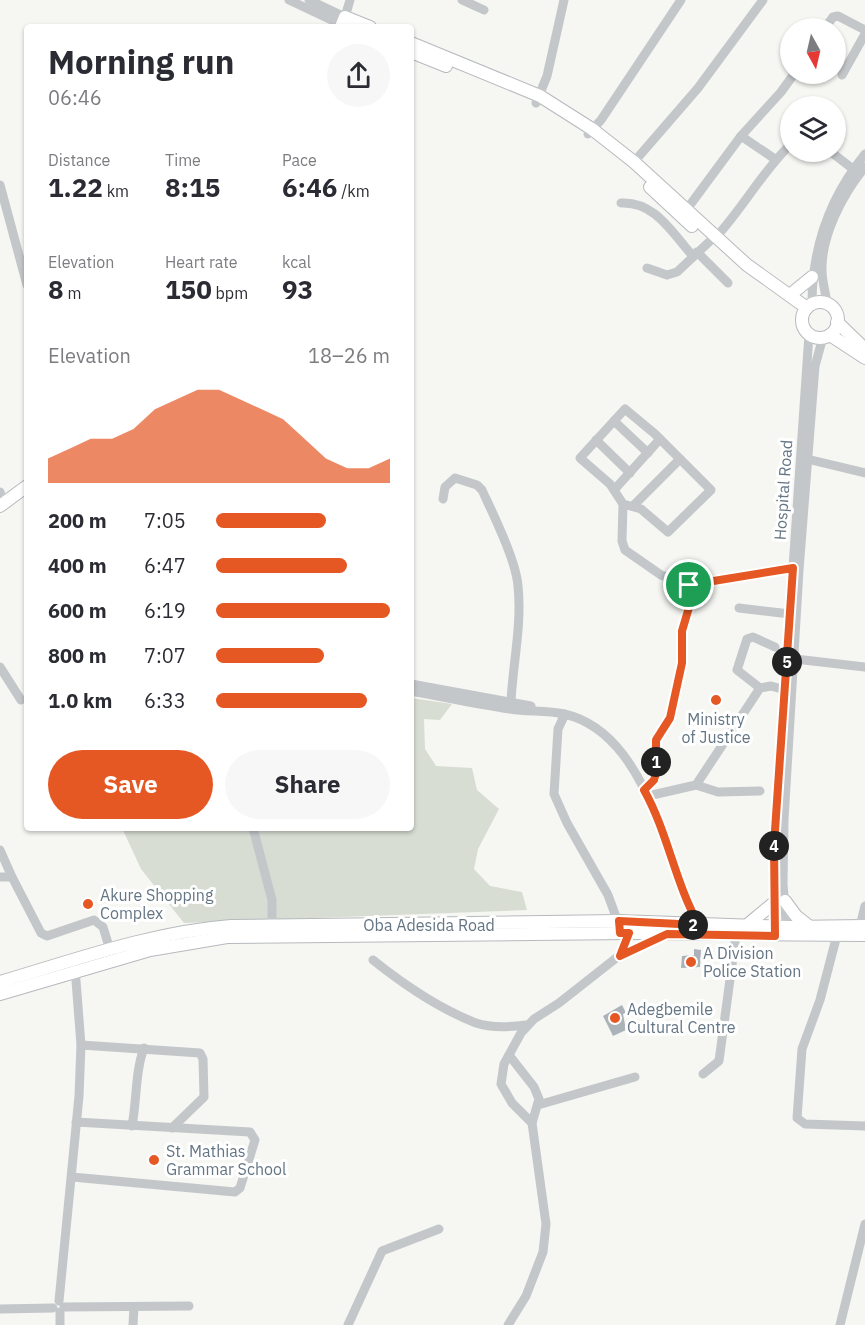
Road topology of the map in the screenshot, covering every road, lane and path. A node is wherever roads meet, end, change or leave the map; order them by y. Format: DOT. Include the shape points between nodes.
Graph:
graph roads {
  1 [pos="289,0"];
  2 [pos="309,0"];
  3 [pos="350,0"];
  4 [pos="462,0"];
  5 [pos="563,0"];
  6 [pos="681,0"];
  7 [pos="763,0"];
  8 [pos="484,10"];
  9 [pos="846,21"];
  10 [pos="346,24"];
  11 [pos="865,32"];
  12 [pos="414,48"];
  13 [pos="846,68"];
  14 [pos="787,84"];
  15 [pos="538,99"];
  16 [pos="590,132"];
  17 [pos="741,136"];
  18 [pos="865,154"];
  19 [pos="780,155"];
  20 [pos="776,159"];
  21 [pos="634,162"];
  22 [pos="844,162"];
  23 [pos="865,167"];
  24 [pos="853,169"];
  25 [pos="0,185"];
  26 [pos="621,203"];
  27 [pos="687,209"];
  28 [pos="712,239"];
  29 [pos="695,254"];
  30 [pos="647,268"];
  31 [pos="24,274"];
  32 [pos="812,277"];
  33 [pos="728,283"];
  34 [pos="790,296"];
  35 [pos="827,304"];
  36 [pos="807,308"];
  37 [pos="837,322"];
  38 [pos="808,334"];
  39 [pos="826,336"];
  40 [pos="864,349"];
  41 [pos="614,422"];
  42 [pos="660,439"];
  43 [pos="596,440"];
  44 [pos="648,453"];
  45 [pos="680,459"];
  46 [pos="807,459"];
  47 [pos="630,472"];
  48 [pos="865,473"];
  49 [pos="24,478"];
  50 [pos="24,487"];
  51 [pos="614,490"];
  52 [pos="0,497"];
  53 [pos="443,499"];
  54 [pos="623,504"];
  55 [pos="634,505"];
  56 [pos="793,568"];
  57 [pos="689,585"];
  58 [pos="739,608"];
  59 [pos="790,614"];
  60 [pos="775,647"];
  61 [pos="795,659"];
  62 [pos="865,666"];
  63 [pos="0,667"];
  64 [pos="414,685"];
  65 [pos="760,688"];
  66 [pos="785,690"];
  67 [pos="414,692"];
  68 [pos="21,700"];
  69 [pos="511,701"];
  70 [pos="548,712"];
  71 [pos="566,714"];
  72 [pos="558,729"];
  73 [pos="696,785"];
  74 [pos="760,791"];
  75 [pos="646,793"];
  76 [pos="254,831"];
  77 [pos="0,850"];
  78 [pos="0,877"];
  79 [pos="12,877"];
  80 [pos="780,902"];
  81 [pos="865,906"];
  82 [pos="272,925"];
  83 [pos="699,925"];
  84 [pos="746,926"];
  85 [pos="810,927"];
  86 [pos="623,929"];
  87 [pos="863,929"];
  88 [pos="781,931"];
  89 [pos="667,934"];
  90 [pos="736,935"];
  91 [pos="837,935"];
  92 [pos="110,950"];
  93 [pos="620,956"];
  94 [pos="373,960"];
  95 [pos="75,966"];
  96 [pos="0,982"];
  97 [pos="0,994"];
  98 [pos="526,1025"];
  99 [pos="81,1045"];
  100 [pos="132,1047"];
  101 [pos="144,1048"];
  102 [pos="509,1055"];
  103 [pos="139,1062"];
  104 [pos="703,1074"];
  105 [pos="635,1077"];
  106 [pos="538,1105"];
  107 [pos="76,1122"];
  108 [pos="532,1123"];
  109 [pos="132,1125"];
  110 [pos="865,1126"];
  111 [pos="171,1128"];
  112 [pos="72,1177"];
  113 [pos="865,1224"];
  114 [pos="439,1229"];
  115 [pos="189,1306"];
  116 [pos="59,1307"];
  117 [pos="134,1307"];
  118 [pos="0,1309"];
  119 [pos="60,1325"];
  120 [pos="132,1325"];
  121 [pos="348,1325"];
  122 [pos="508,1325"];
  123 [pos="840,1325"];
  1 -- 10 [label="street"];
  2 -- 10 [label="street"];
  3 -- 10 [label="street"];
  4 -- 8 [label="street"];
  5 -- 15 [label="street" via="547,76"];
  6 -- 16 [label="street"];
  7 -- 21 [label="street" via="698,88"];
  9 -- 11 [label="street"];
  11 -- 13 [label="street"];
  12 -- 15 [label="main road"];
  14 -- 17 [label="street"];
  15 -- 16 [label="main road"];
  16 -- 21 [label="main road"];
  16 -- 28 [label="main road"];
  17 -- 20 [label="street"];
  17 -- 27 [label="street"];
  18 -- 24 [label="street"];
  19 -- 20 [label="street"];
  20 -- 28 [label="street" via="730,222"];
  21 -- 27 [label="main road"];
  22 -- 24 [label="street"];
  23 -- 35 [label="street" via="843,200 825,246 822,271"];
  24 -- 32 [label="street" via="831,208 817,245"];
  25 -- 31 [label="street"];
  26 -- 29 [label="street" via="635,202 652,211"];
  27 -- 28 [label="main road"];
  28 -- 29 [label="street"];
  28 -- 34 [label="main road"];
  28 -- 36 [label="main road" via="735,266"];
  29 -- 30 [label="street" via="671,274"];
  29 -- 33 [label="street"];
  32 -- 34 [label="main road"];
  32 -- 36 [label="street"];
  34 -- 36 [label="main road"];
  35 -- 36 [label="main road"];
  35 -- 37 [label="main road" via="833,308"];
  36 -- 38 [label="main road" via="804,328"];
  37 -- 39 [label="main road"];
  37 -- 40 [label="main road"];
  38 -- 39 [label="main road"];
  38 -- 56 [label="street, Hospital Road"];
  39 -- 40 [label="main road"];
  39 -- 46 [label="street, Hospital Road" via="815,366"];
  41 -- 42 [label="street" via="625,409"];
  41 -- 43 [label="street"];
  41 -- 44 [label="street"];
  42 -- 44 [label="street"];
  42 -- 45 [label="street"];
  43 -- 47 [label="street"];
  43 -- 51 [label="street" via="580,458"];
  44 -- 47 [label="street"];
  45 -- 55 [label="street"];
  45 -- 55 [label="street" via="711,490 668,532"];
  46 -- 48 [label="street"];
  46 -- 61 [label="street, Hospital Road"];
  47 -- 51 [label="street"];
  49 -- 52 [label="main road"];
  50 -- 52 [label="main road"];
  51 -- 54 [label="street"];
  53 -- 69 [label="street" via="445,487 455,478 477,485 512,564 519,603"];
  54 -- 55 [label="street"];
  54 -- 57 [label="street" via="621,542 626,550 661,575"];
  56 -- 57 [label="street"];
  56 -- 59 [label="street, Hospital Road"];
  57 -- 75 [label="street" via="682,663 670,718 656,740 656,773"];
  58 -- 59 [label="street"];
  59 -- 66 [label="street, Hospital Road"];
  60 -- 65 [label="street" via="753,637 743,646 737,670"];
  61 -- 62 [label="street"];
  61 -- 80 [label="street, Hospital Road"];
  63 -- 68 [label="street"];
  64 -- 69 [label="street"];
  65 -- 66 [label="street"];
  65 -- 73 [label="street"];
  66 -- 80 [label="street, Hospital Road" via="774,845"];
  67 -- 70 [label="street"];
  69 -- 70 [label="street"];
  70 -- 71 [label="street"];
  70 -- 72 [label="street"];
  71 -- 72 [label="street"];
  71 -- 75 [label="street" via="589,723 609,738"];
  72 -- 86 [label="street" via="556,801"];
  73 -- 74 [label="street" via="718,792"];
  73 -- 75 [label="street"];
  75 -- 83 [label="street" via="674,859 684,898"];
  76 -- 82 [label="street" via="272,900"];
  77 -- 79 [label="street"];
  78 -- 79 [label="street"];
  79 -- 92 [label="street" via="41,933 54,936 94,920 103,927"];
  80 -- 84 [label="main road"];
  80 -- 85 [label="main road"];
  80 -- 88 [label="street, Hospital Road"];
  81 -- 87 [label="street"];
  82 -- 86 [label="main road, Oba Adesida Road"];
  82 -- 92 [label="main road, Oba Adesida Road" via="196,929"];
  83 -- 84 [label="main road, Oba Adesida Road"];
  83 -- 86 [label="main road, Oba Adesida Road"];
  84 -- 88 [label="main road, Oba Adesida Road"];
  85 -- 87 [label="main road, Oba Adesida Road"];
  85 -- 88 [label="main road, Oba Adesida Road"];
  86 -- 89 [label="main road, Oba Adesida Road"];
  86 -- 93 [label="street"];
  86 -- 95 [label="main road, Oba Adesida Road" via="226,938"];
  87 -- 91 [label="main road, Oba Adesida Road"];
  88 -- 90 [label="main road, Oba Adesida Road"];
  88 -- 91 [label="main road, Oba Adesida Road"];
  89 -- 90 [label="main road, Oba Adesida Road"];
  89 -- 93 [label="street"];
  90 -- 104 [label="street" via="719,1061"];
  91 -- 110 [label="street" via="802,1049 797,1118 805,1124"];
  92 -- 95 [label="main road, Oba Adesida Road"];
  93 -- 98 [label="street"];
  94 -- 98 [label="street" via="393,976 477,1024"];
  95 -- 96 [label="main road, Oba Adesida Road"];
  95 -- 97 [label="main road, Oba Adesida Road"];
  95 -- 99 [label="street"];
  98 -- 102 [label="street"];
  99 -- 100 [label="street"];
  99 -- 107 [label="street"];
  100 -- 101 [label="street"];
  100 -- 103 [label="street"];
  101 -- 103 [label="street"];
  101 -- 111 [label="street" via="198,1051 204,1059 204,1097"];
  102 -- 106 [label="street" via="536,1091"];
  102 -- 108 [label="street" via="502,1071 502,1089"];
  103 -- 109 [label="street"];
  105 -- 106 [label="street"];
  106 -- 108 [label="street"];
  107 -- 109 [label="street"];
  107 -- 112 [label="street"];
  108 -- 122 [label="street" via="546,1224 543,1252 526,1296"];
  109 -- 111 [label="street"];
  111 -- 112 [label="street" via="253,1133 255,1140 238,1190"];
  112 -- 116 [label="street"];
  113 -- 123 [label="street"];
  114 -- 121 [label="street" via="382,1251"];
  115 -- 117 [label="street"];
  116 -- 117 [label="street"];
  116 -- 118 [label="street"];
  116 -- 119 [label="street"];
  117 -- 120 [label="street"];
}
